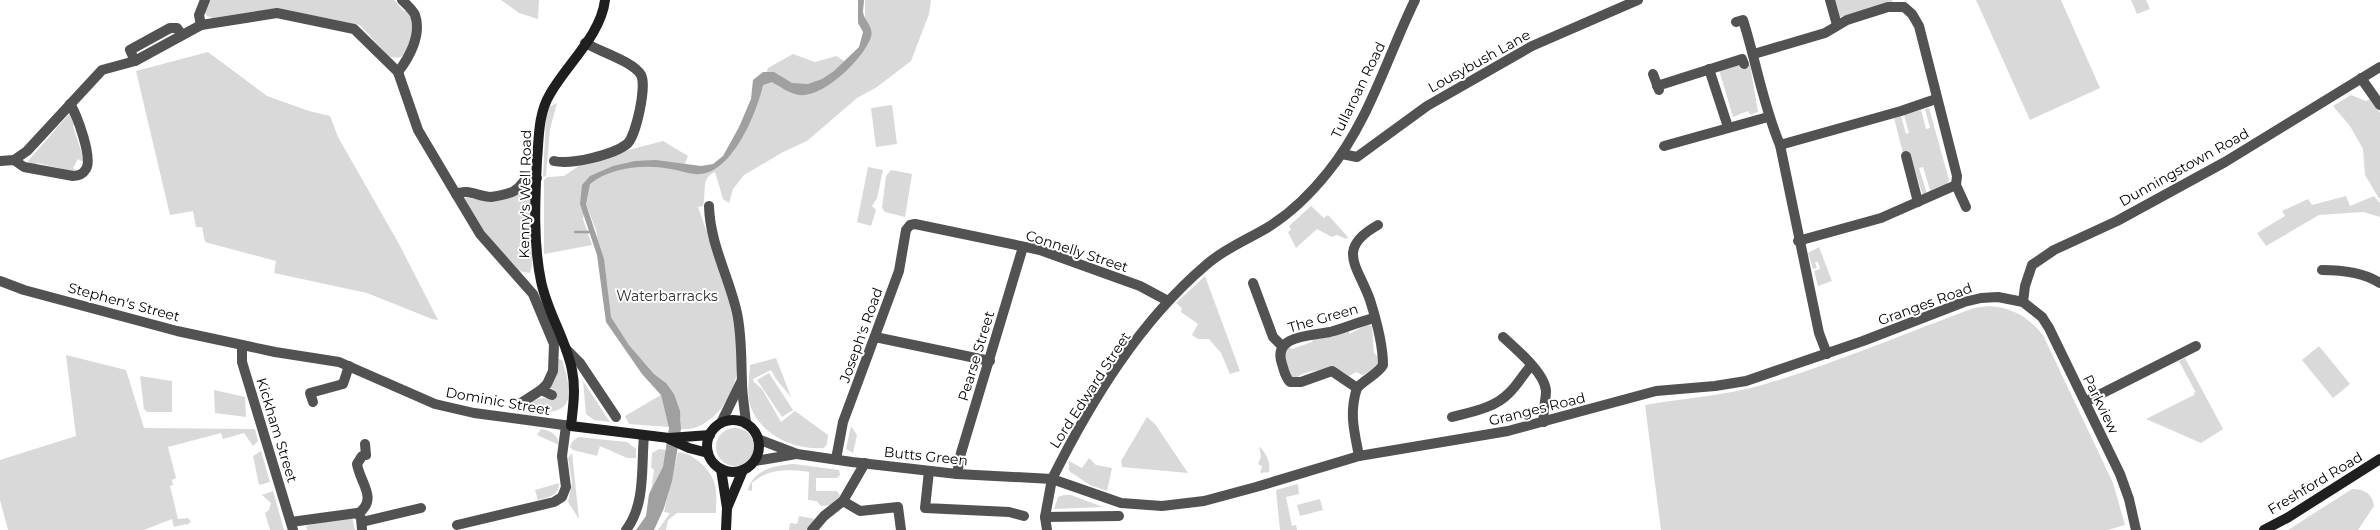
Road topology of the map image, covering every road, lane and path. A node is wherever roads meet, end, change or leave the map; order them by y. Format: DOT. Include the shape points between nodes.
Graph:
graph roads {
  1 [pos="205,0"];
  2 [pos="402,0"];
  3 [pos="605,0"];
  4 [pos="1415,0"];
  5 [pos="1638,0"];
  6 [pos="1830,0"];
  7 [pos="1898,3"];
  8 [pos="1736,22"];
  9 [pos="201,25"];
  10 [pos="1837,25"];
  11 [pos="182,35"];
  12 [pos="585,43"];
  13 [pos="1754,54"];
  14 [pos="135,61"];
  15 [pos="1744,64"];
  16 [pos="2380,67"];
  17 [pos="1709,70"];
  18 [pos="398,72"];
  19 [pos="1653,74"];
  20 [pos="2361,78"];
  21 [pos="1936,99"];
  22 [pos="70,104"];
  23 [pos="2380,105"];
  24 [pos="1768,117"];
  25 [pos="1728,127"];
  26 [pos="1780,146"];
  27 [pos="1664,147"];
  28 [pos="1342,154"];
  29 [pos="1906,156"];
  30 [pos="14,160"];
  31 [pos="0,161"];
  32 [pos="554,161"];
  33 [pos="537,178"];
  34 [pos="1956,185"];
  35 [pos="456,194"];
  36 [pos="1918,202"];
  37 [pos="709,206"];
  38 [pos="1966,207"];
  39 [pos="916,224"];
  40 [pos="1378,225"];
  41 [pos="1798,241"];
  42 [pos="1023,246"];
  43 [pos="1218,255"];
  44 [pos="2322,270"];
  45 [pos="0,281"];
  46 [pos="1253,283"];
  47 [pos="2380,283"];
  48 [pos="1168,301"];
  49 [pos="2023,302"];
  50 [pos="1375,318"];
  51 [pos="875,337"];
  52 [pos="1503,337"];
  53 [pos="242,345"];
  54 [pos="1282,346"];
  55 [pos="2196,346"];
  56 [pos="566,349"];
  57 [pos="1827,354"];
  58 [pos="990,361"];
  59 [pos="349,366"];
  60 [pos="1531,366"];
  61 [pos="741,381"];
  62 [pos="1357,388"];
  63 [pos="541,390"];
  64 [pos="552,395"];
  65 [pos="313,402"];
  66 [pos="2085,402"];
  67 [pos="521,403"];
  68 [pos="616,417"];
  69 [pos="1452,417"];
  70 [pos="1544,422"];
  71 [pos="721,423"];
  72 [pos="746,424"];
  73 [pos="568,426"];
  74 [pos="710,435"];
  75 [pos="644,436"];
  76 [pos="758,439"];
  77 [pos="686,441"];
  78 [pos="365,444"];
  79 [pos="708,453"];
  80 [pos="797,454"];
  81 [pos="1359,456"];
  82 [pos="836,460"];
  83 [pos="2380,460"];
  84 [pos="755,461"];
  85 [pos="865,463"];
  86 [pos="720,469"];
  87 [pos="743,470"];
  88 [pos="929,471"];
  89 [pos="957,474"];
  90 [pos="1052,479"];
  91 [pos="843,501"];
  92 [pos="421,508"];
  93 [pos="727,508"];
  94 [pos="1024,516"];
  95 [pos="1119,516"];
  96 [pos="1045,517"];
  97 [pos="361,522"];
  98 [pos="457,525"];
  99 [pos="292,526"];
  100 [pos="626,530"];
  101 [pos="726,530"];
  102 [pos="812,530"];
  103 [pos="901,530"];
  104 [pos="1047,530"];
  105 [pos="2136,530"];
  106 [pos="2264,530"];
  1 -- 9 [label="street" via="199,15"];
  2 -- 18 [label="street" via="415,15 416,38"];
  3 -- 12 [label="main road, Kenny's Well Road" via="599,21"];
  4 -- 28 [label="street, Tullaroan Road" via="1365,112"];
  5 -- 28 [label="street, Lousybush Lane" via="1532,46 1427,106 1357,157"];
  6 -- 10 [label="street"];
  7 -- 10 [label="street"];
  7 -- 21 [label="street" via="1912,14 1919,26"];
  8 -- 13 [label="street" via="1743,20"];
  9 -- 11 [label="street"];
  9 -- 18 [label="street" via="277,13 354,29"];
  10 -- 13 [label="street" via="1825,34"];
  11 -- 14 [label="street"];
  11 -- 14 [label="street" via="174,28 130,50"];
  12 -- 32 [label="street" via="634,68 641,75 642,101 628,142 619,149 570,163"];
  12 -- 33 [label="main road, Kenny's Well Road" via="549,94 542,112"];
  13 -- 24 [label="street"];
  14 -- 22 [label="street" via="102,70"];
  15 -- 17 [label="street" via="1742,59"];
  16 -- 20 [label="street, Dunningstown Road"];
  17 -- 19 [label="street" via="1658,88"];
  17 -- 25 [label="street"];
  18 -- 35 [label="street" via="418,130"];
  20 -- 23 [label="street"];
  20 -- 49 [label="street, Dunningstown Road" via="2225,162 2117,221 2046,255 2032,265 2024,286"];
  21 -- 26 [label="street"];
  21 -- 34 [label="street" via="1957,176"];
  22 -- 30 [label="street" via="27,151"];
  22 -- 30 [label="street" via="89,159 80,175 24,166"];
  24 -- 25 [label="street"];
  24 -- 26 [label="street"];
  25 -- 27 [label="street"];
  26 -- 41 [label="street"];
  28 -- 43 [label="street, Tullaroan Road" via="1299,203 1271,225"];
  29 -- 36 [label="street"];
  30 -- 31 [label="street"];
  33 -- 35 [label="street" via="524,180 514,192 491,197 465,192"];
  33 -- 56 [label="main road, Kenny's Well Road" via="538,267 544,295"];
  34 -- 36 [label="street"];
  34 -- 38 [label="street"];
  35 -- 63 [label="street" via="480,234 538,303 554,350 552,372"];
  36 -- 41 [label="street" via="1854,227"];
  37 -- 61 [label="street" via="714,244 740,327"];
  39 -- 42 [label="street, Connelly Street"];
  39 -- 51 [label="street, Joseph's Road" via="906,230 899,271"];
  40 -- 50 [label="street" via="1356,243 1352,255"];
  41 -- 57 [label="street"];
  42 -- 48 [label="street, Connelly Street" via="1140,286"];
  42 -- 58 [label="street, Pearse Street"];
  43 -- 48 [label="street, Lord Edward Street"];
  44 -- 47 [label="street" via="2342,270"];
  45 -- 53 [label="street, Stephen's Street" via="110,314"];
  46 -- 54 [label="street" via="1273,337"];
  48 -- 90 [label="street, Lord Edward Street" via="1125,354 1067,448"];
  49 -- 57 [label="street, Granges Road" via="1998,296 1964,302"];
  49 -- 66 [label="street, Parkview" via="2042,316"];
  50 -- 54 [label="street, The Green" via="1329,332 1310,334"];
  50 -- 62 [label="street" via="1383,365 1380,371 1364,379"];
  51 -- 58 [label="street"];
  51 -- 82 [label="street, Joseph's Road" via="843,422"];
  52 -- 60 [label="street"];
  53 -- 59 [label="street, Dominic Street"];
  53 -- 99 [label="street, Kickham Street" via="242,362"];
  54 -- 62 [label="street, The Green" via="1279,356 1290,382 1301,382 1332,371"];
  55 -- 66 [label="street"];
  56 -- 68 [label="street, Kenny's Well Road" via="580,363"];
  56 -- 73 [label="main road, Kenny's Well Road" via="575,388 574,408"];
  57 -- 70 [label="street, Granges Road" via="1746,381 1656,391"];
  58 -- 89 [label="street, Pearse Street"];
  59 -- 65 [label="street" via="343,384 310,393"];
  59 -- 73 [label="street, Dominic Street" via="429,402 474,413"];
  60 -- 69 [label="street" via="1509,394 1500,400"];
  60 -- 70 [label="street" via="1544,381"];
  61 -- 71 [label="street"];
  61 -- 72 [label="street"];
  62 -- 81 [label="street" via="1351,414"];
  63 -- 64 [label="street"];
  63 -- 67 [label="street"];
  66 -- 105 [label="street, Parkview" via="2120,474"];
  70 -- 81 [label="street, Granges Road" via="1463,440"];
  71 -- 72 [label="main road" via="738,421"];
  71 -- 74 [label="main road"];
  72 -- 76 [label="main road"];
  73 -- 75 [label="main road, Dominic Street"];
  73 -- 98 [label="street" via="562,456 566,488 562,497 554,502"];
  74 -- 77 [label="main road, Dominic Street"];
  74 -- 79 [label="main road"];
  75 -- 77 [label="main road, Dominic Street"];
  75 -- 100 [label="street" via="640,495 636,514"];
  76 -- 80 [label="street, Butts Green"];
  76 -- 84 [label="main road"];
  77 -- 79 [label="main road, Dominic Street"];
  78 -- 97 [label="street" via="366,455 357,464 368,500"];
  79 -- 86 [label="main road"];
  80 -- 82 [label="street, Butts Green"];
  80 -- 84 [label="street, Butts Green"];
  81 -- 90 [label="street, Granges Road" via="1247,490 1162,506 1121,503"];
  82 -- 85 [label="street, Butts Green"];
  83 -- 106 [label="main road, Freshford Road"];
  84 -- 87 [label="main road"];
  85 -- 88 [label="street, Butts Green"];
  85 -- 91 [label="street"];
  86 -- 87 [label="main road"];
  86 -- 93 [label="main road"];
  87 -- 93 [label="main road"];
  88 -- 89 [label="street, Butts Green"];
  88 -- 94 [label="street" via="925,508 1009,512"];
  89 -- 90 [label="street, Butts Green"];
  90 -- 96 [label="street, Lord Edward Street"];
  91 -- 102 [label="street"];
  91 -- 103 [label="street" via="860,511 898,507"];
  92 -- 97 [label="street"];
  93 -- 101 [label="main road"];
  95 -- 96 [label="street"];
  96 -- 104 [label="street, Lord Edward Street"];
  97 -- 99 [label="street"];
}
